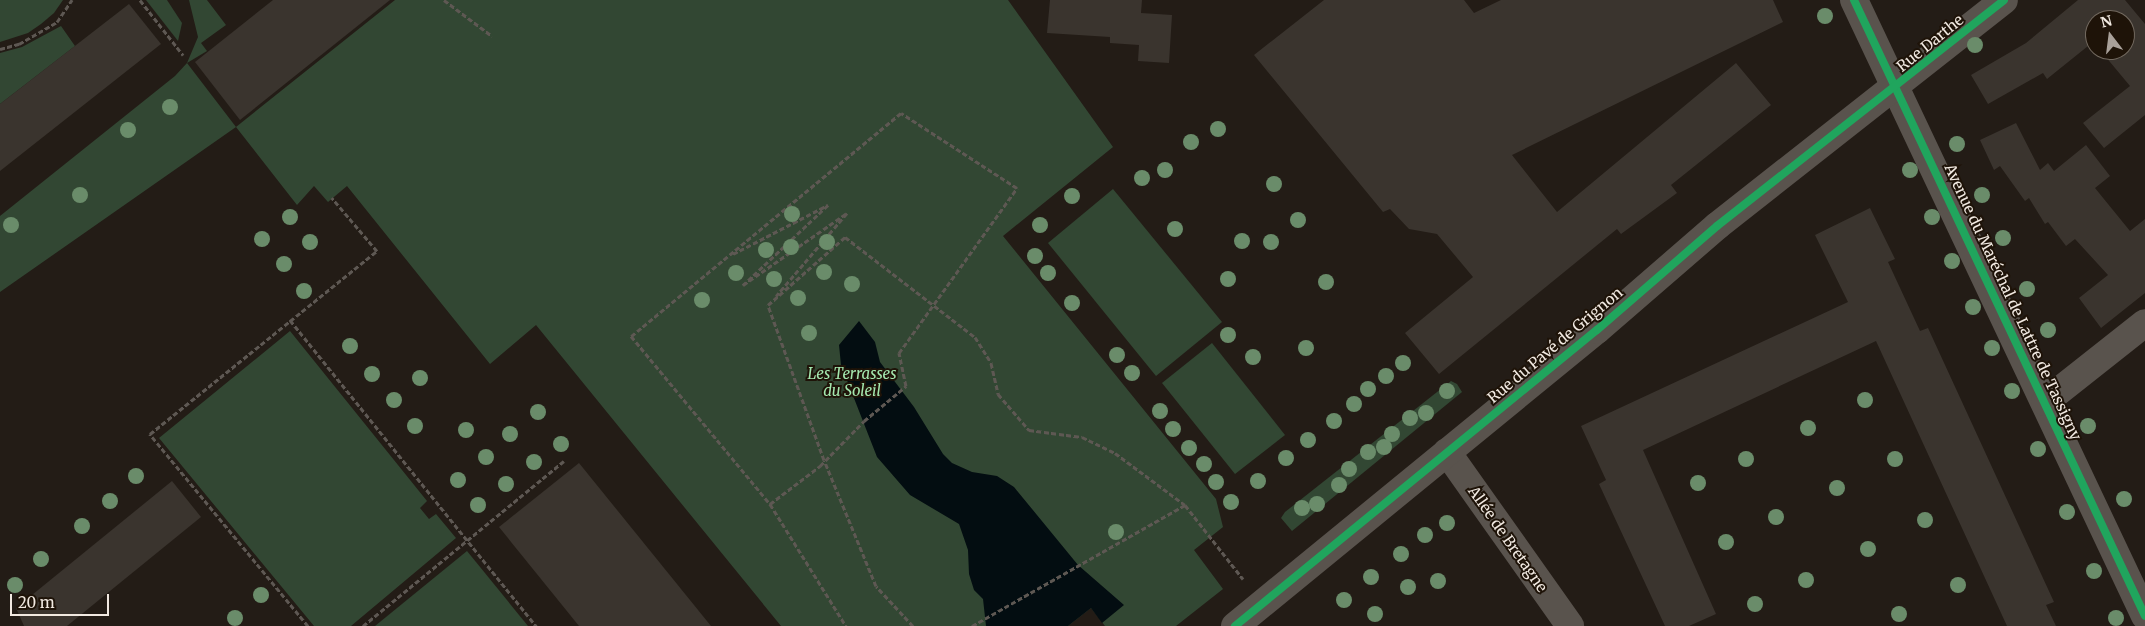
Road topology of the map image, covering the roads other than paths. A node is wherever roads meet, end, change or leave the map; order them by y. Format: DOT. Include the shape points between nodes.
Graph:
graph roads {
  1 [pos="1854,0"];
  2 [pos="2004,0"];
  3 [pos="1896,88"];
  4 [pos="2145,323"];
  5 [pos="2045,402"];
  6 [pos="1447,452"];
  7 [pos="2145,616"];
  8 [pos="1235,626"];
  9 [pos="1570,626"];
  1 -- 3 [label="street, Avenue du Maréchal de Lattre de Tassigny"];
  2 -- 3 [label="street, Rue Darthe"];
  3 -- 5 [label="street, Avenue du Maréchal de Lattre de Tassigny"];
  3 -- 6 [label="street, Rue du Pavé de Grignon" via="1717,226"];
  4 -- 5 [label="street"];
  5 -- 7 [label="street, Avenue du Maréchal de Lattre de Tassigny"];
  6 -- 8 [label="street, Rue du Pavé de Grignon"];
  6 -- 9 [label="street, Allée de Bretagne"];
}
